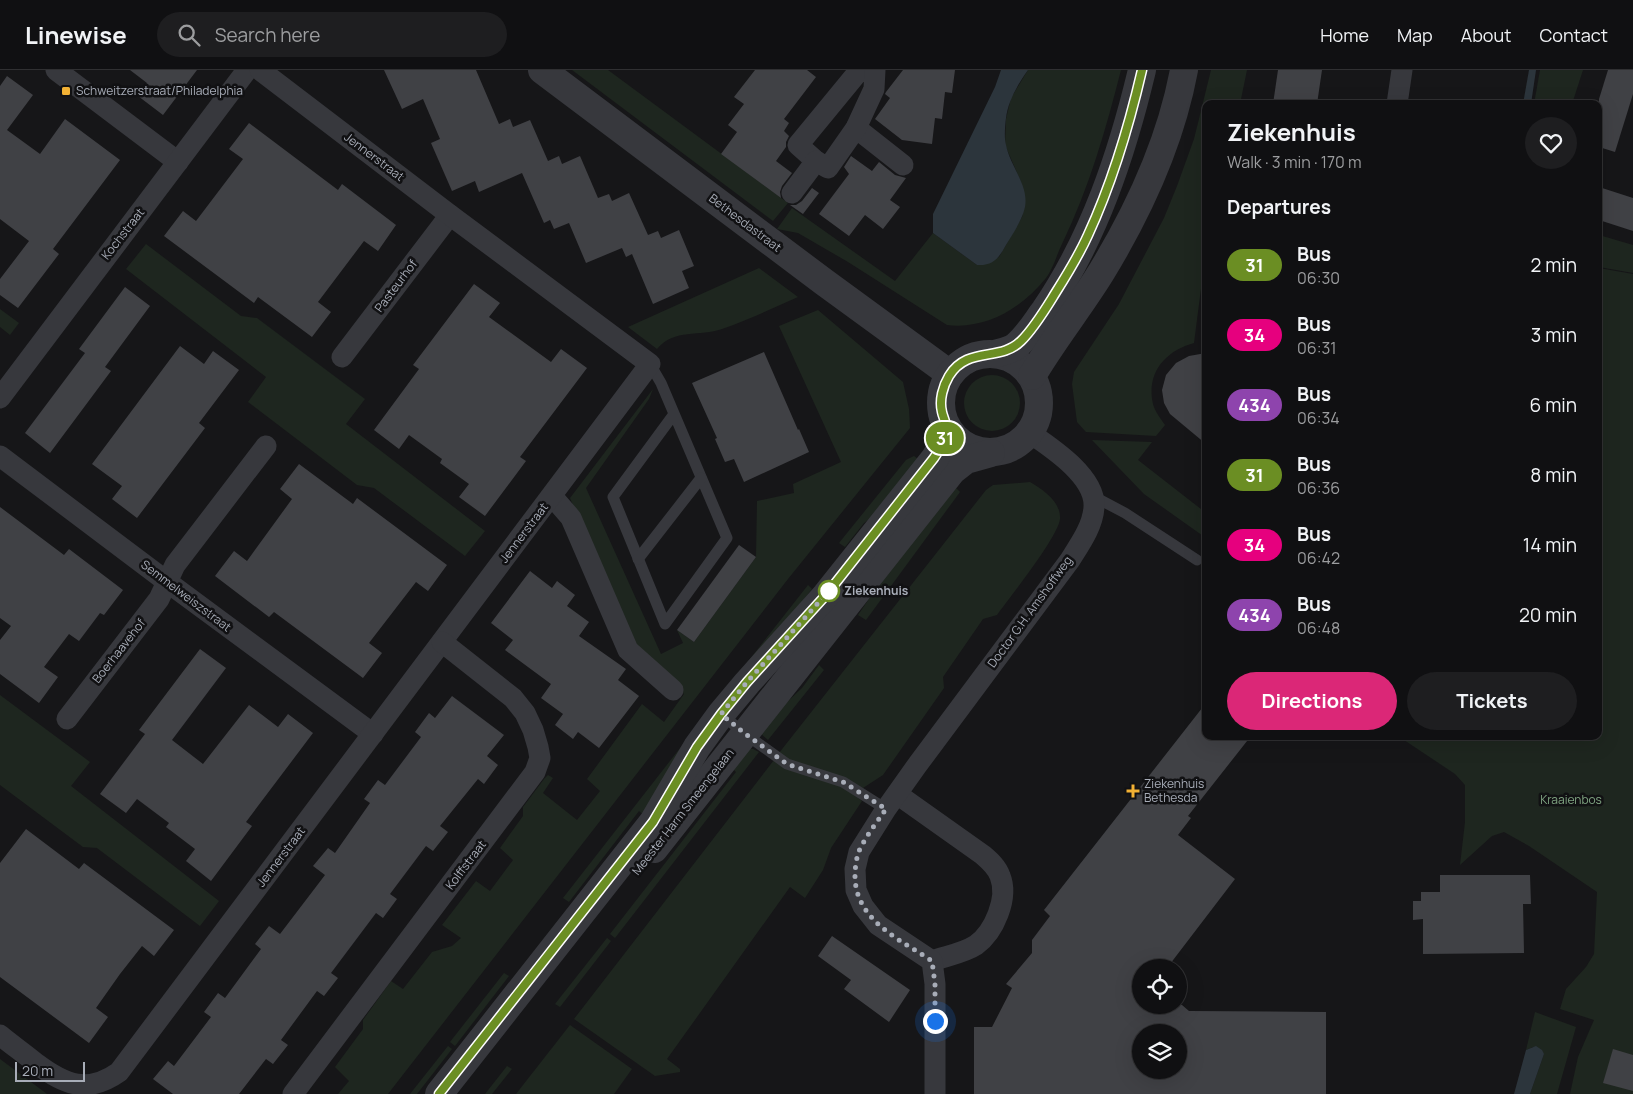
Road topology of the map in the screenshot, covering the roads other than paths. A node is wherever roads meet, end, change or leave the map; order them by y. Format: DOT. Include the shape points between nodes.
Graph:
graph roads {
  1 [pos="56,70"];
  2 [pos="247,70"];
  3 [pos="260,70"];
  4 [pos="542,70"];
  5 [pos="875,70"];
  6 [pos="1142,70"];
  7 [pos="1184,70"];
  8 [pos="1402,70"];
  9 [pos="1398,100"];
  10 [pos="856,128"];
  11 [pos="816,161"];
  12 [pos="178,162"];
  13 [pos="903,165"];
  14 [pos="792,193"];
  15 [pos="450,215"];
  16 [pos="995,354"];
  17 [pos="342,357"];
  18 [pos="650,364"];
  19 [pos="950,374"];
  20 [pos="1032,376"];
  21 [pos="0,398"];
  22 [pos="674,414"];
  23 [pos="946,427"];
  24 [pos="1030,433"];
  25 [pos="266,446"];
  26 [pos="991,453"];
  27 [pos="0,456"];
  28 [pos="702,478"];
  29 [pos="552,496"];
  30 [pos="1093,496"];
  31 [pos="638,559"];
  32 [pos="1197,560"];
  33 [pos="166,582"];
  34 [pos="442,642"];
  35 [pos="673,690"];
  36 [pos="721,714"];
  37 [pos="67,718"];
  38 [pos="744,733"];
  39 [pos="373,734"];
  40 [pos="892,802"];
  41 [pos="932,961"];
  42 [pos="0,1035"];
  43 [pos="104,1090"];
  44 [pos="293,1094"];
  45 [pos="439,1094"];
  46 [pos="462,1094"];
  47 [pos="935,1094"];
  1 -- 12 [label="street"];
  2 -- 12 [label="street, Kochstraat"];
  3 -- 15 [label="street, Jennerstraat"];
  4 -- 19 [label="street, Bethesdastraat"];
  5 -- 10 [label="street" via="874,89"];
  5 -- 11 [label="street" via="858,72 798,145"];
  6 -- 16 [label="street" via="1122,144 1088,236 1029,333 1014,347"];
  7 -- 20 [label="street" via="1170,123 1137,204 1101,272"];
  8 -- 9 [label="street"];
  10 -- 11 [label="street" via="828,168"];
  10 -- 13 [label="street"];
  11 -- 14 [label="street"];
  12 -- 21 [label="street, Kochstraat"];
  15 -- 17 [label="street, Pasteurhof"];
  15 -- 18 [label="street, Jennerstraat"];
  16 -- 19 [label="street" via="978,355 962,362"];
  16 -- 20 [label="street" via="1010,357"];
  18 -- 22 [label="lane"];
  18 -- 29 [label="street, Jennerstraat"];
  19 -- 23 [label="street" via="942,391 941,409"];
  20 -- 24 [label="street" via="1040,405"];
  22 -- 28 [label="lane"];
  22 -- 31 [label="lane" via="613,497"];
  23 -- 26 [label="street" via="965,446"];
  23 -- 36 [label="street, Meester Harm Smeengelaan" via="943,444 934,458 826,595"];
  24 -- 26 [label="street" via="1006,450"];
  24 -- 30 [label="street" via="1055,450 1078,472"];
  25 -- 33 [label="street" via="175,565"];
  26 -- 38 [label="street, Meester Harm Smeengelaan" via="966,460 952,471"];
  27 -- 33 [label="street, Semmelweiszstraat"];
  28 -- 31 [label="lane"];
  28 -- 31 [label="lane" via="727,538 665,624"];
  29 -- 34 [label="street, Jennerstraat"];
  29 -- 35 [label="street" via="571,518 628,650"];
  30 -- 32 [label="lane"];
  30 -- 40 [label="street, Doctor G.H. Amshoffweg" via="1093,514 1078,547"];
  33 -- 37 [label="street, Boerhaavehof" via="159,599"];
  33 -- 39 [label="street, Semmelweiszstraat"];
  34 -- 39 [label="street, Jennerstraat"];
  34 -- 44 [label="street, Kolffstraat" via="513,698 533,730 540,758 535,772"];
  36 -- 38 [label="lane"];
  36 -- 45 [label="street, Meester Harm Smeengelaan" via="697,747 653,822"];
  38 -- 40 [label="lane" via="787,764"];
  38 -- 46 [label="street, Meester Harm Smeengelaan"];
  39 -- 43 [label="street, Jennerstraat"];
  40 -- 41 [label="street, Doctor G.H. Amshoffweg" via="858,852 856,890 863,906 878,925"];
  40 -- 41 [label="street" via="983,855 1001,877 1001,906 987,934 975,946"];
  41 -- 47 [label="street"];
  42 -- 43 [label="street" via="63,1083 76,1088"];
}
